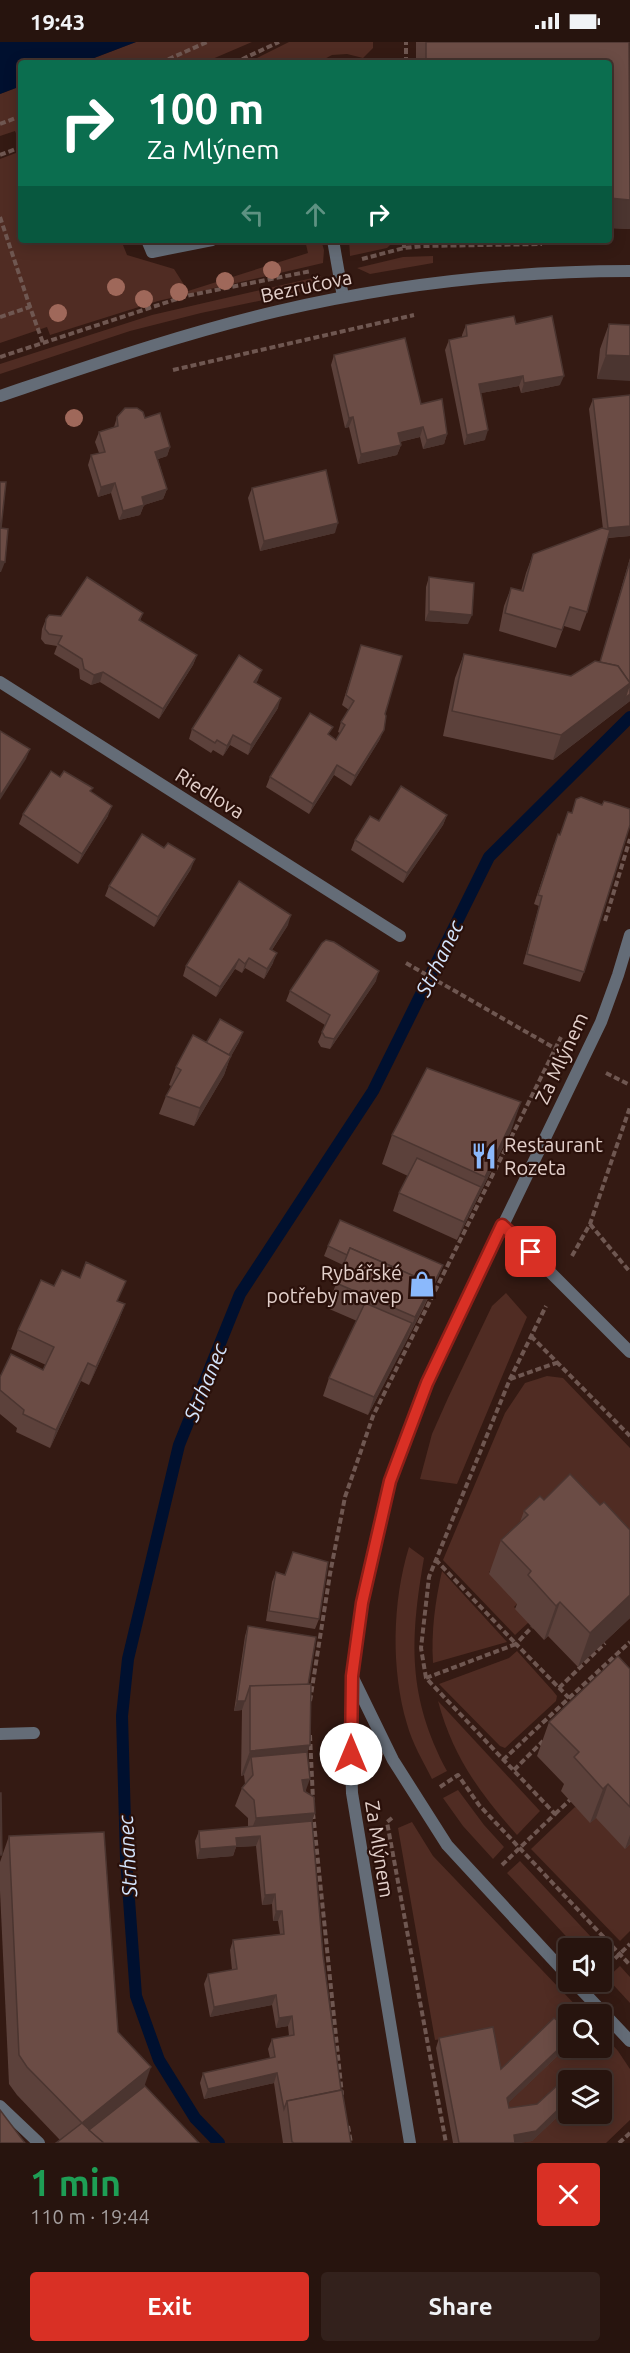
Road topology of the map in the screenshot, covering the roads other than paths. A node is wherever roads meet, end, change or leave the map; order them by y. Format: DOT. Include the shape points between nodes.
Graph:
graph roads {
  1 [pos="148,243"];
  2 [pos="197,243"];
  3 [pos="334,243"];
  4 [pos="630,271"];
  5 [pos="343,297"];
  6 [pos="0,396"];
  7 [pos="0,682"];
  8 [pos="400,936"];
  9 [pos="630,936"];
  10 [pos="502,1225"];
  11 [pos="630,1352"];
  12 [pos="352,1676"];
  13 [pos="34,1733"];
  14 [pos="0,1734"];
  15 [pos="558,1965"];
  16 [pos="583,1992"];
  17 [pos="630,2042"];
  18 [pos="0,2106"];
  19 [pos="39,2143"];
  20 [pos="410,2143"];
  1 -- 2 [label="street" via="152,252"];
  3 -- 5 [label="street"];
  4 -- 5 [label="street, Bezručova" via="502,275"];
  5 -- 6 [label="street, Bezručova" via="212,328"];
  7 -- 8 [label="street, Riedlova"];
  9 -- 10 [label="street, Za Mlýnem" via="601,1022"];
  10 -- 11 [label="street"];
  10 -- 12 [label="street, Za Mlýnem" via="427,1383 390,1481 362,1603"];
  12 -- 15 [label="street" via="393,1760 447,1845"];
  12 -- 20 [label="street, Za Mlýnem" via="352,1793"];
  13 -- 14 [label="street"];
  16 -- 17 [label="street"];
  18 -- 19 [label="street"];
}
